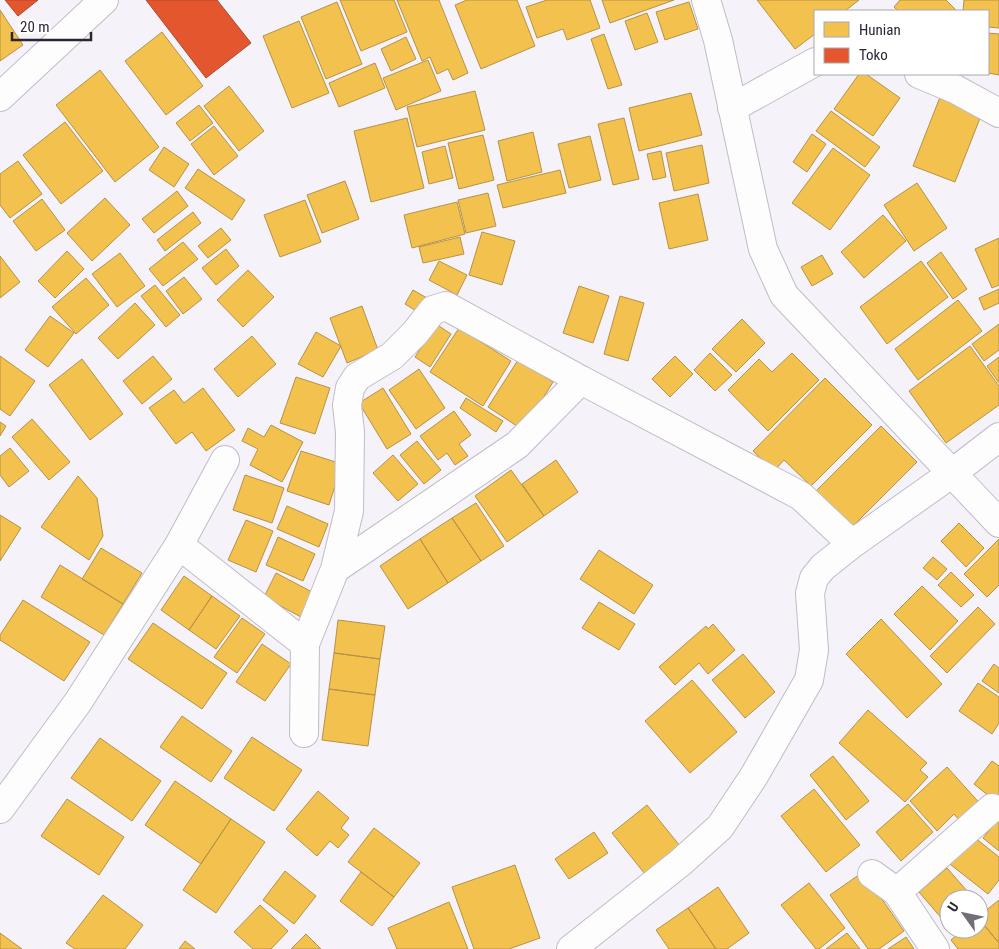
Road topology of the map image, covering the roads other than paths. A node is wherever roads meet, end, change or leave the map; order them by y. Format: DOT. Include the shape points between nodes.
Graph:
graph roads {
  1 [pos="104,0"];
  2 [pos="706,0"];
  3 [pos="814,63"];
  4 [pos="921,75"];
  5 [pos="0,97"];
  6 [pos="732,108"];
  7 [pos="999,113"];
  8 [pos="581,380"];
  9 [pos="999,437"];
  10 [pos="225,460"];
  11 [pos="952,474"];
  12 [pos="999,522"];
  13 [pos="852,544"];
  14 [pos="179,545"];
  15 [pos="335,569"];
  16 [pos="305,644"];
  17 [pos="304,733"];
  18 [pos="992,808"];
  19 [pos="0,810"];
  20 [pos="872,874"];
  21 [pos="897,892"];
  22 [pos="571,949"];
  23 [pos="935,949"];
  1 -- 5 [label="street"];
  2 -- 6 [label="street"];
  3 -- 6 [label="street"];
  4 -- 7 [label="street" via="956,89"];
  6 -- 11 [label="street" via="763,249 784,295"];
  8 -- 13 [label="street" via="802,496"];
  8 -- 15 [label="street" via="517,445"];
  8 -- 15 [label="street" via="446,306 433,310 392,356 357,377 350,388 347,405 349,511"];
  9 -- 11 [label="street"];
  10 -- 14 [label="street"];
  11 -- 12 [label="street"];
  11 -- 13 [label="street"];
  13 -- 22 [label="street" via="814,578 810,593 814,650 809,680 754,776 720,827 680,863"];
  14 -- 16 [label="street"];
  14 -- 19 [label="street" via="78,702"];
  15 -- 16 [label="street"];
  16 -- 17 [label="street"];
  18 -- 21 [label="street"];
  20 -- 21 [label="street"];
  21 -- 23 [label="street"];
}
